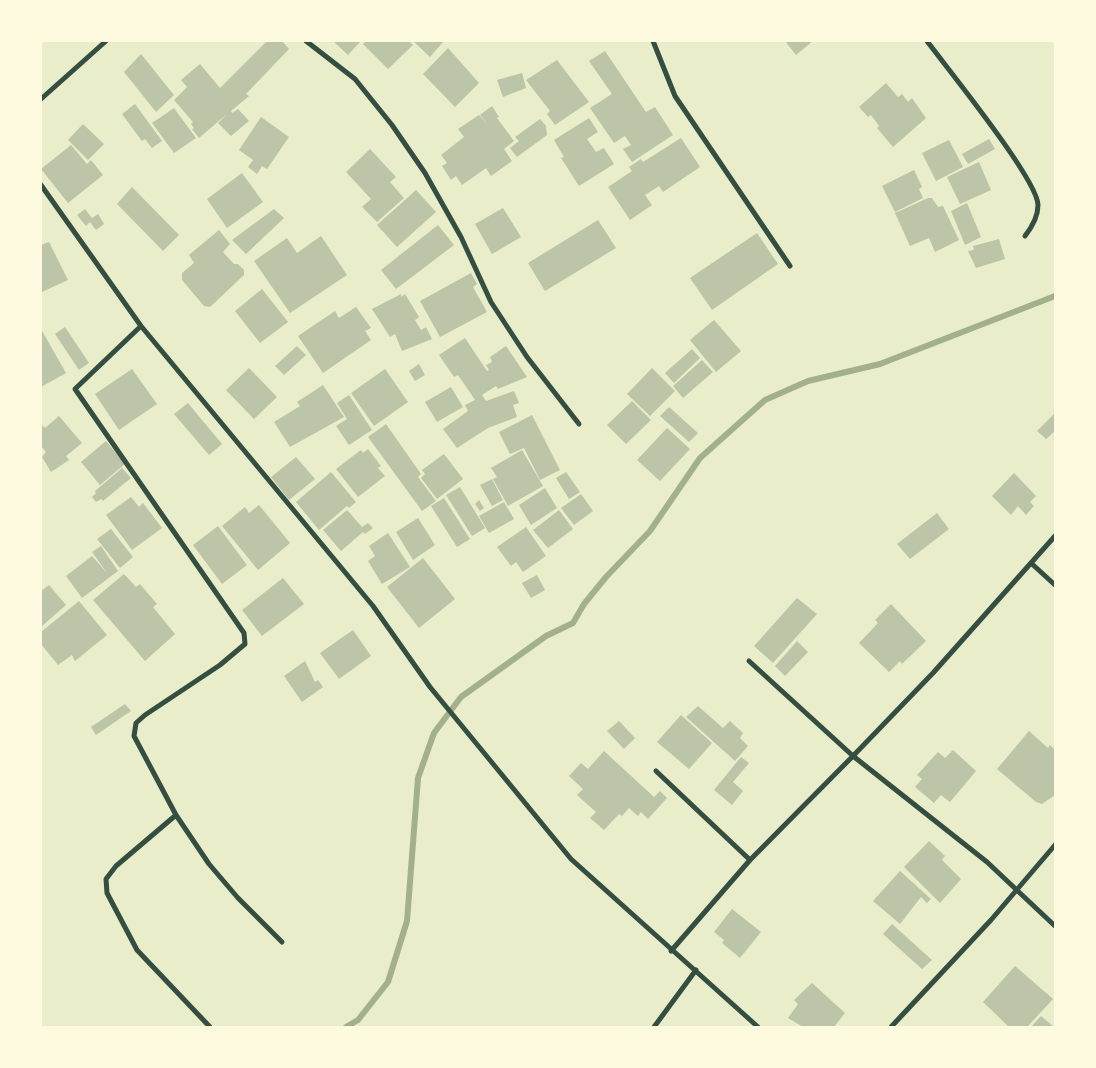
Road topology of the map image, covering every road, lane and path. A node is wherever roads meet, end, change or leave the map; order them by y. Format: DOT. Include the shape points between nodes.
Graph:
graph roads {
  1 [pos="106,41"];
  2 [pos="306,41"];
  3 [pos="652,41"];
  4 [pos="927,41"];
  5 [pos="41,100"];
  6 [pos="41,185"];
  7 [pos="1025,236"];
  8 [pos="790,266"];
  9 [pos="141,326"];
  10 [pos="579,424"];
  11 [pos="1055,536"];
  12 [pos="1031,563"];
  13 [pos="1055,584"];
  14 [pos="749,661"];
  15 [pos="853,756"];
  16 [pos="656,771"];
  17 [pos="176,815"];
  18 [pos="1055,845"];
  19 [pos="750,860"];
  20 [pos="1016,890"];
  21 [pos="1055,926"];
  22 [pos="282,942"];
  23 [pos="671,951"];
  24 [pos="696,970"];
  25 [pos="210,1027"];
  26 [pos="654,1027"];
  27 [pos="758,1027"];
  28 [pos="891,1027"];
  1 -- 5 [label="street"];
  2 -- 10 [label="street" via="355,79 392,125 430,181 492,302 527,357"];
  3 -- 8 [label="street" via="675,96"];
  4 -- 7 [label="street" via="1026,174 1038,204 1034,223"];
  6 -- 9 [label="street"];
  9 -- 17 [label="street" via="75,389 244,633 245,644 136,723 134,736"];
  9 -- 23 [label="street" via="373,606 430,687 571,859"];
  11 -- 12 [label="street"];
  12 -- 13 [label="street"];
  12 -- 15 [label="street"];
  14 -- 15 [label="street"];
  15 -- 19 [label="street"];
  15 -- 20 [label="street" via="987,862"];
  16 -- 19 [label="street"];
  17 -- 22 [label="street" via="209,864"];
  17 -- 25 [label="street" via="116,866 106,880 107,893 138,950"];
  18 -- 20 [label="street"];
  19 -- 23 [label="street"];
  20 -- 21 [label="street"];
  20 -- 28 [label="street"];
  23 -- 24 [label="street"];
  24 -- 26 [label="street"];
  24 -- 27 [label="street"];
}
